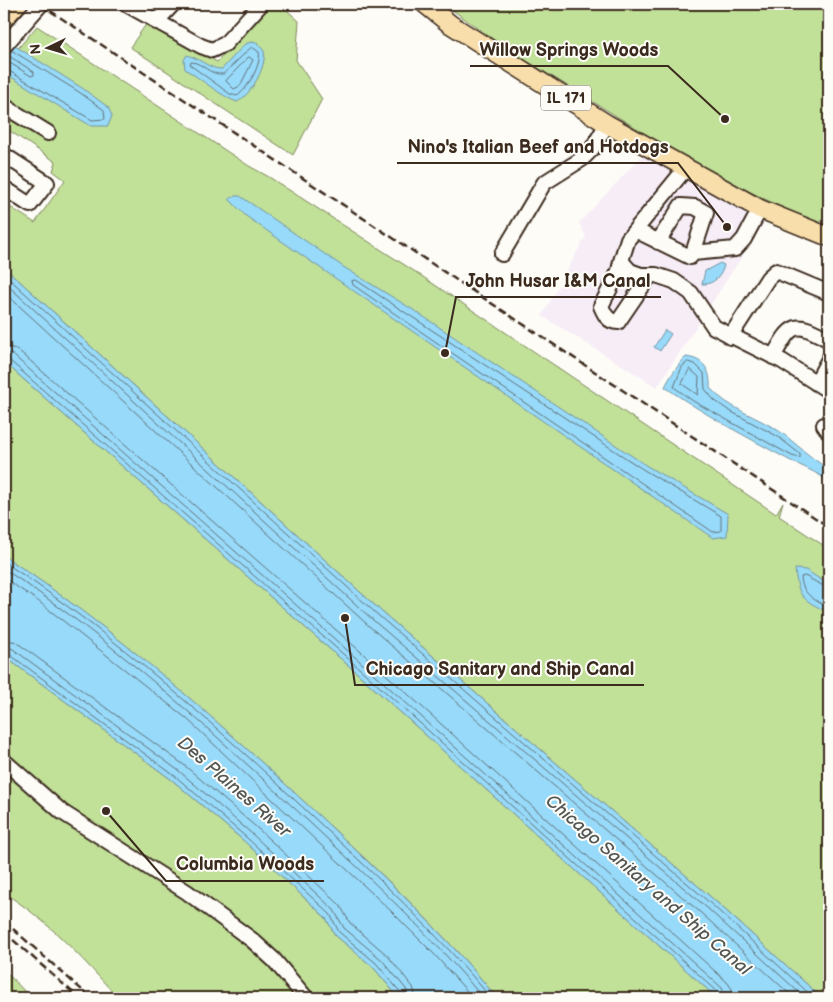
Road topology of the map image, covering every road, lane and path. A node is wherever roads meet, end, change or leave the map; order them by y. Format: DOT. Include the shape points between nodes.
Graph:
graph roads {
  1 [pos="10,4"];
  2 [pos="17,4"];
  3 [pos="41,4"];
  4 [pos="126,4"];
  5 [pos="173,4"];
  6 [pos="261,4"];
  7 [pos="425,4"];
  8 [pos="4,18"];
  9 [pos="25,22"];
  10 [pos="156,22"];
  11 [pos="4,46"];
  12 [pos="4,106"];
  13 [pos="607,124"];
  14 [pos="48,133"];
  15 [pos="4,155"];
  16 [pos="685,169"];
  17 [pos="4,188"];
  18 [pos="760,209"];
  19 [pos="637,231"];
  20 [pos="829,237"];
  21 [pos="658,242"];
  22 [pos="694,253"];
  23 [pos="502,254"];
  24 [pos="621,261"];
  25 [pos="650,275"];
  26 [pos="829,293"];
  27 [pos="730,337"];
  28 [pos="829,340"];
  29 [pos="773,357"];
  30 [pos="829,359"];
  31 [pos="816,383"];
  32 [pos="829,391"];
  33 [pos="4,761"];
  34 [pos="306,998"];
  1 -- 9 [label="street"];
  2 -- 8 [label="main road, bridge"];
  3 -- 9 [label="street"];
  4 -- 10 [label="street"];
  5 -- 10 [label="street"];
  6 -- 10 [label="street" via="225,44 212,50"];
  7 -- 13 [label="main road, IL 171" via="450,24"];
  9 -- 11 [label="street"];
  12 -- 14 [label="street"];
  13 -- 16 [label="main road, IL 171"];
  13 -- 23 [label="street" via="582,159 544,183"];
  15 -- 17 [label="street" via="47,183 30,206"];
  16 -- 18 [label="main road, IL 171"];
  16 -- 19 [label="street"];
  18 -- 20 [label="main road, IL 171"];
  18 -- 22 [label="street" via="735,249"];
  19 -- 21 [label="street"];
  19 -- 24 [label="street" via="628,239"];
  21 -- 22 [label="street" via="682,255 690,257"];
  21 -- 22 [label="street" via="681,206 695,207 706,213"];
  24 -- 25 [label="street" via="630,271"];
  24 -- 25 [label="street" via="601,306 605,316 613,322 618,322"];
  25 -- 27 [label="street" via="674,281 691,292 714,328"];
  26 -- 27 [label="street" via="776,270"];
  27 -- 29 [label="street"];
  28 -- 29 [label="street" via="802,327 794,327 787,332"];
  29 -- 31 [label="street"];
  30 -- 31 [label="street"];
  31 -- 32 [label="street"];
  33 -- 34 [label="street" via="62,812 187,892 245,935 274,960"];
}
